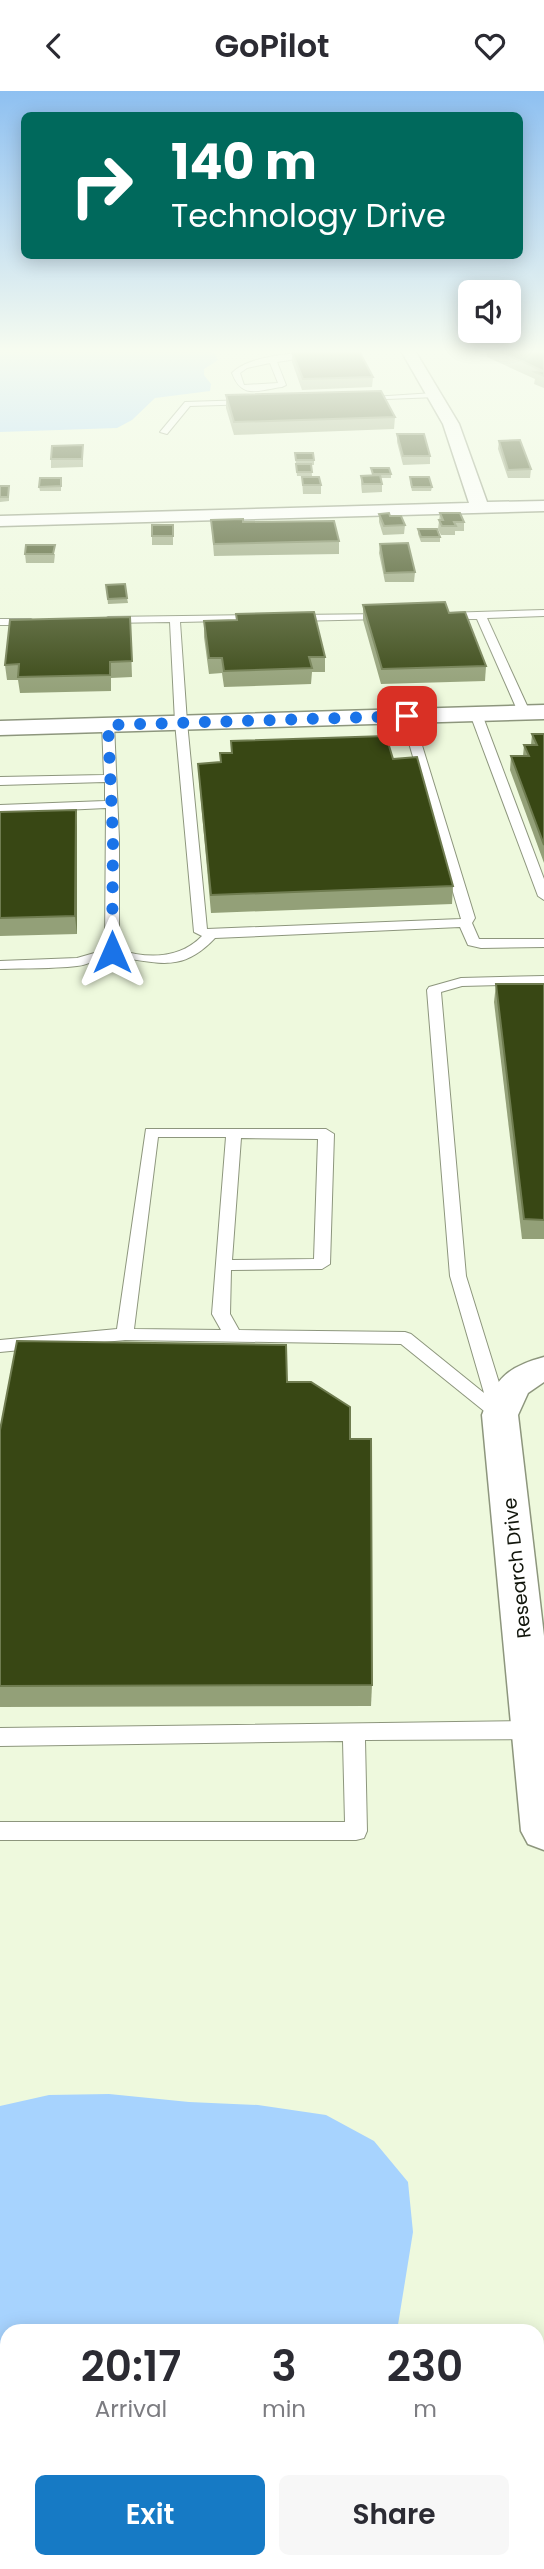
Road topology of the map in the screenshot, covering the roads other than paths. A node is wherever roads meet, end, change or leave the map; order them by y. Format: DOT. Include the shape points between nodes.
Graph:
graph roads {
  1 [pos="465,465"];
  2 [pos="544,506"];
  3 [pos="480,508"];
  4 [pos="0,521"];
  5 [pos="544,614"];
  6 [pos="479,615"];
  7 [pos="395,616"];
  8 [pos="437,616"];
  9 [pos="269,618"];
  10 [pos="283,618"];
  11 [pos="175,619"];
  12 [pos="94,621"];
  13 [pos="0,622"];
  14 [pos="40,622"];
  15 [pos="534,712"];
  16 [pos="476,714"];
  17 [pos="407,716"];
  18 [pos="181,722"];
  19 [pos="108,725"];
  20 [pos="0,728"];
  21 [pos="110,778"];
  22 [pos="0,781"];
  23 [pos="111,804"];
  24 [pos="0,809"];
  25 [pos="544,896"];
  26 [pos="465,923"];
  27 [pos="211,934"];
  28 [pos="544,943"];
  29 [pos="112,952"];
  30 [pos="0,965"];
  31 [pos="544,980"];
  32 [pos="234,1133"];
  33 [pos="223,1265"];
  34 [pos="125,1334"];
  35 [pos="233,1336"];
  36 [pos="0,1346"];
  37 [pos="544,1369"];
  38 [pos="500,1415"];
  39 [pos="534,1731"];
  40 [pos="354,1732"];
  41 [pos="0,1737"];
  42 [pos="0,1831"];
  43 [pos="544,1831"];
  1 -- 3 [label="street"];
  2 -- 3 [label="street"];
  3 -- 4 [label="street"];
  5 -- 6 [label="lane"];
  6 -- 8 [label="lane"];
  6 -- 15 [label="lane"];
  7 -- 10 [label="lane"];
  9 -- 11 [label="lane"];
  11 -- 12 [label="lane"];
  11 -- 18 [label="lane"];
  13 -- 14 [label="lane"];
  15 -- 16 [label="street"];
  16 -- 17 [label="street"];
  16 -- 25 [label="lane"];
  17 -- 18 [label="street"];
  17 -- 26 [label="lane" via="468,918"];
  18 -- 19 [label="street"];
  18 -- 27 [label="lane" via="201,932"];
  19 -- 20 [label="street"];
  19 -- 21 [label="lane"];
  21 -- 22 [label="lane"];
  21 -- 23 [label="lane"];
  23 -- 24 [label="lane"];
  23 -- 29 [label="lane"];
  26 -- 27 [label="lane"];
  26 -- 28 [label="lane" via="473,942"];
  27 -- 29 [label="lane" via="192,952 173,957 133,959"];
  29 -- 30 [label="lane" via="78,962"];
  31 -- 38 [label="lane" via="461,982 434,990 458,1276"];
  32 -- 33 [label="lane"];
  32 -- 33 [label="lane" via="327,1134 322,1264"];
  32 -- 34 [label="lane" via="151,1132"];
  33 -- 35 [label="lane" via="221,1314"];
  34 -- 35 [label="lane"];
  34 -- 36 [label="lane"];
  35 -- 38 [label="lane" via="405,1338"];
  37 -- 38 [label="street" via="527,1374 508,1392"];
  38 -- 39 [label="street, Research Drive"];
  39 -- 40 [label="lane"];
  39 -- 43 [label="street, Research Drive"];
  40 -- 41 [label="lane"];
  40 -- 42 [label="lane" via="356,1832"];
}
